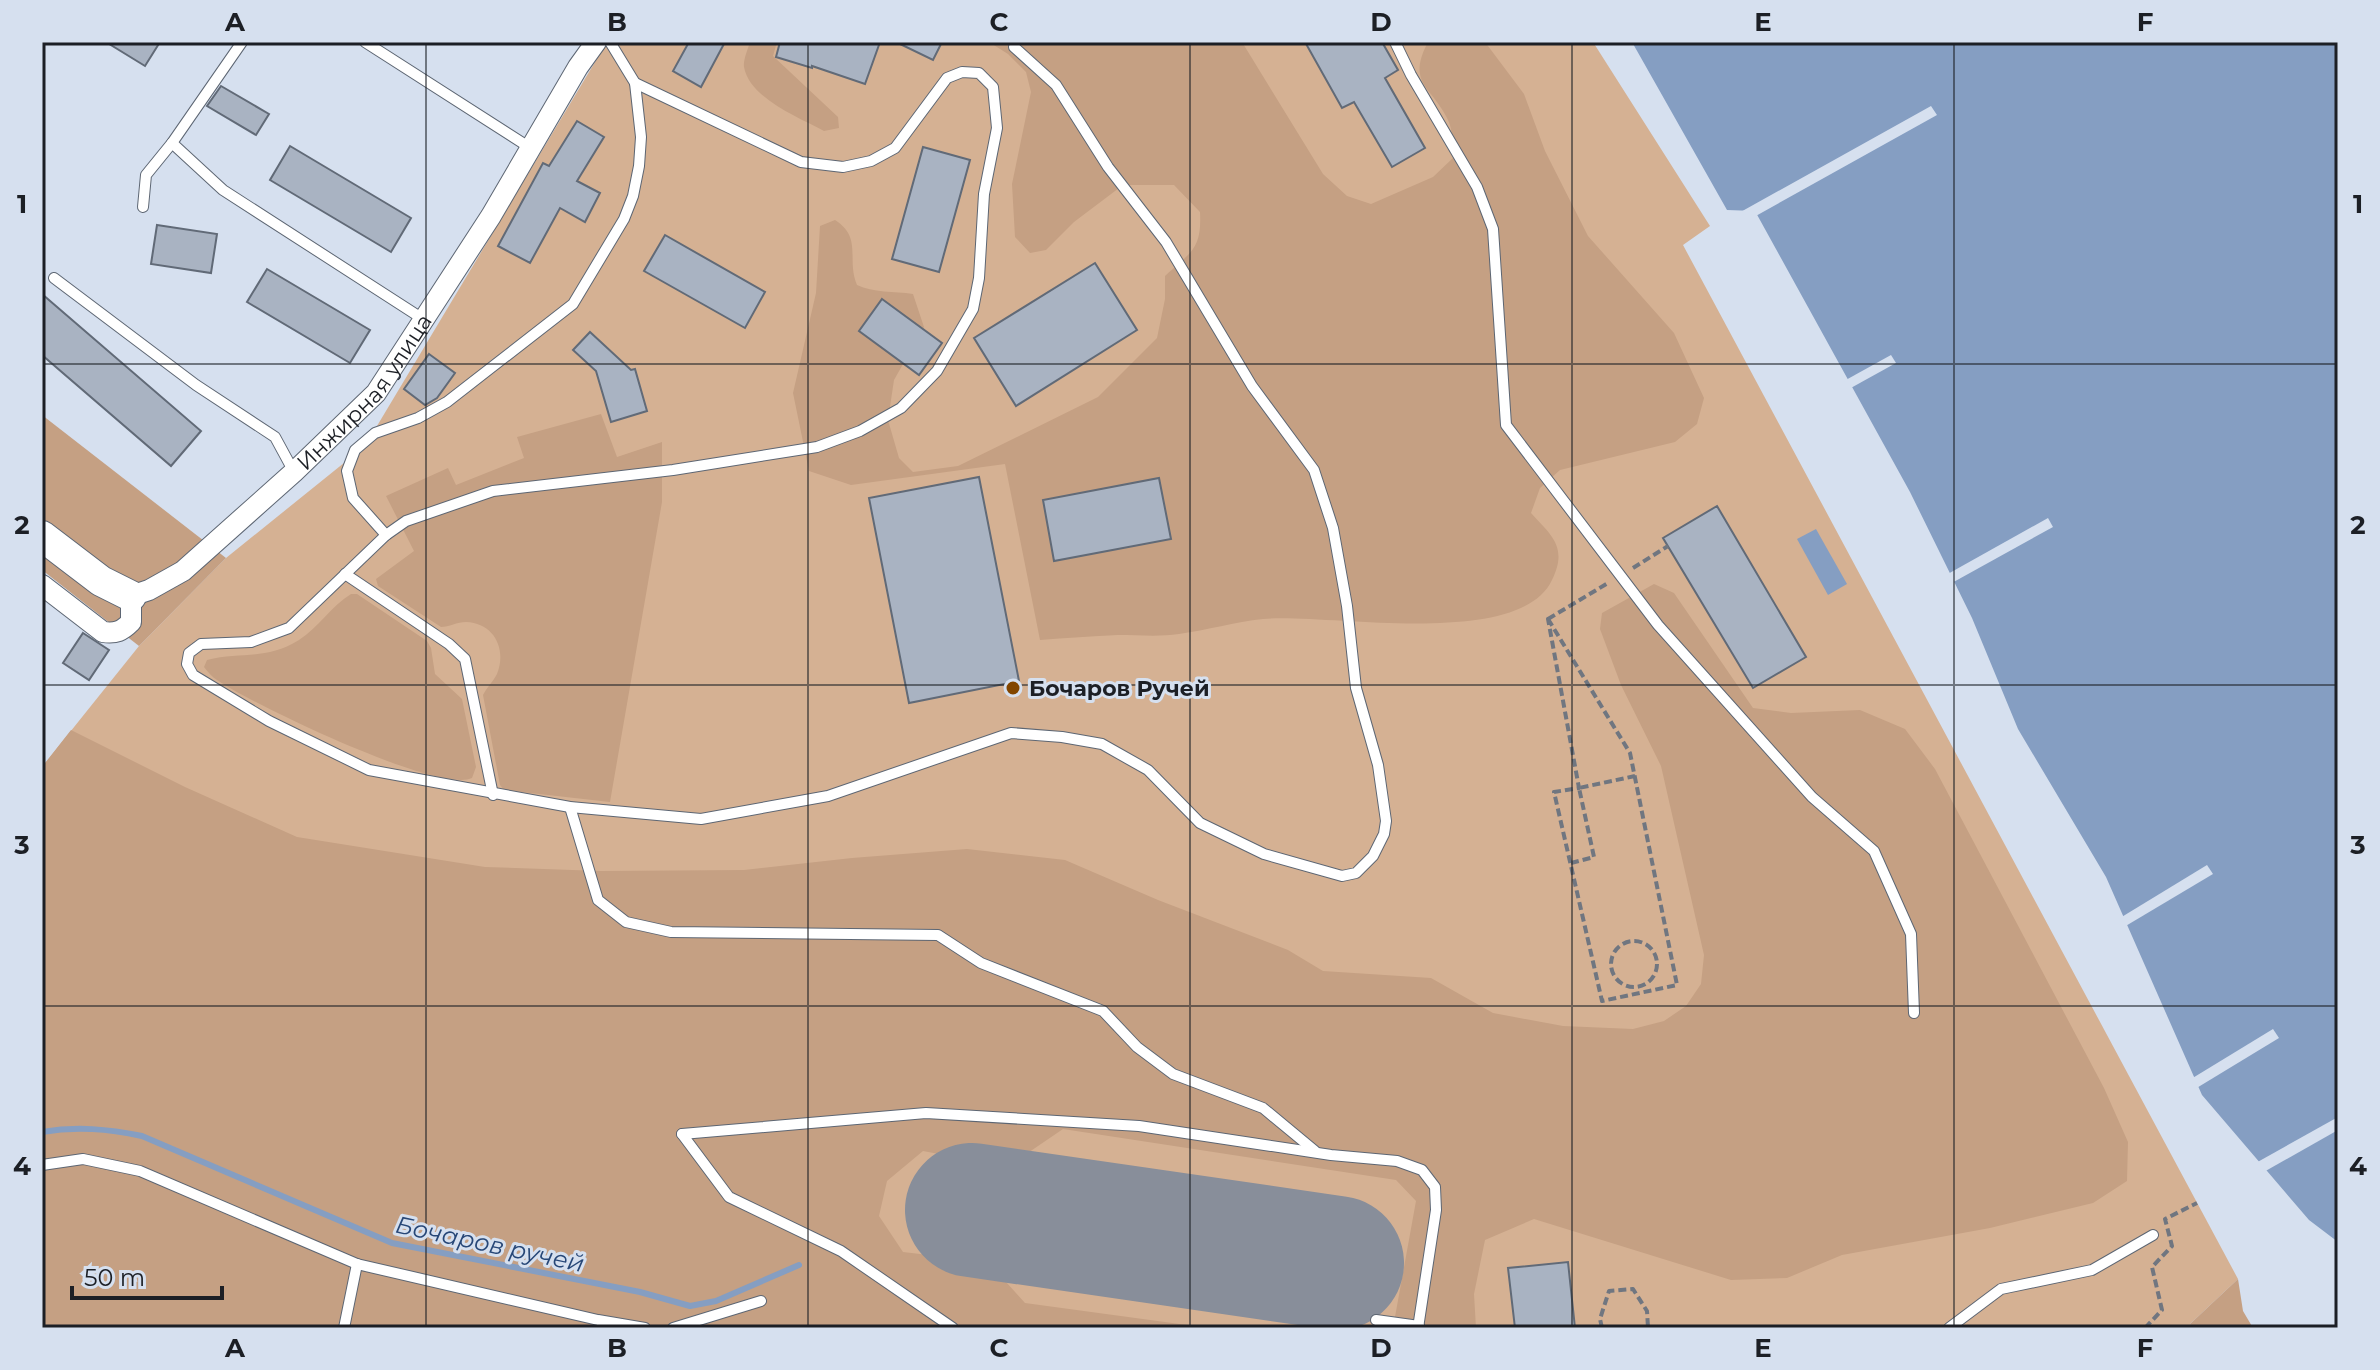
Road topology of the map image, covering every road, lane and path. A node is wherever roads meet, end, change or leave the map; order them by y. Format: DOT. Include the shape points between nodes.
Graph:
graph roads {
  1 [pos="242,42"];
  2 [pos="365,42"];
  3 [pos="596,42"];
  4 [pos="610,42"];
  5 [pos="1395,42"];
  6 [pos="1014,47"];
  7 [pos="635,83"];
  8 [pos="172,143"];
  9 [pos="532,149"];
  10 [pos="143,207"];
  11 [pos="54,278"];
  12 [pos="423,319"];
  13 [pos="294,472"];
  14 [pos="386,535"];
  15 [pos="42,536"];
  16 [pos="345,574"];
  17 [pos="42,585"];
  18 [pos="131,596"];
  19 [pos="1635,776"];
  20 [pos="1579,788"];
  21 [pos="493,795"];
  22 [pos="570,807"];
  23 [pos="1571,863"];
  24 [pos="1638,991"];
  25 [pos="1914,1013"];
  26 [pos="1318,1153"];
  27 [pos="42,1165"];
  28 [pos="2197,1203"];
  29 [pos="2153,1235"];
  30 [pos="357,1264"];
  31 [pos="761,1301"];
  32 [pos="1376,1320"];
  33 [pos="1418,1327"];
  34 [pos="344,1328"];
  35 [pos="645,1328"];
  36 [pos="673,1328"];
  37 [pos="953,1328"];
  38 [pos="1602,1328"];
  39 [pos="1648,1328"];
  40 [pos="1949,1328"];
  41 [pos="2145,1328"];
  1 -- 8 [label="lane"];
  2 -- 9 [label="lane"];
  3 -- 9 [label="street, Инжирная улица"];
  4 -- 7 [label="lane"];
  5 -- 25 [label="lane" via="1477,187 1493,229 1506,425 1658,625 1812,797 1874,851 1911,934"];
  6 -- 22 [label="lane" via="1056,85 1108,167 1166,242 1252,386 1314,470 1333,528 1356,688 1378,765 1386,821 1373,856 1356,873 1342,876 1264,854 1200,823 1148,770 1102,744 1011,733 828,796 701,819"];
  7 -- 14 [label="lane" via="641,137 633,196 573,304 447,402 375,433 355,450 347,471 353,498"];
  7 -- 14 [label="lane" via="801,162 843,167 895,148 947,78 979,73 993,87 997,128 984,194 973,309 937,371 901,408 860,431 803,449 493,491 406,521"];
  8 -- 10 [label="lane" via="146,175"];
  8 -- 12 [label="lane" via="223,190"];
  9 -- 12 [label="street, Инжирная улица"];
  11 -- 13 [label="lane" via="275,437"];
  12 -- 13 [label="street, Инжирная улица" via="376,393"];
  13 -- 18 [label="street, Инжирная улица" via="183,571"];
  14 -- 16 [label="lane"];
  15 -- 18 [label="street" via="101,581"];
  16 -- 21 [label="lane" via="465,659"];
  16 -- 21 [label="lane" via="289,628 251,642 201,644 189,653 193,675 269,721 369,770"];
  17 -- 18 [label="street" via="103,632 114,633 131,622"];
  19 -- 20 [label="path"];
  19 -- 20 [label="path" via="1630,753 1548,619"];
  19 -- 24 [label="path" via="1677,985"];
  20 -- 23 [label="path" via="1594,857"];
  20 -- 23 [label="path" via="1554,792"];
  21 -- 22 [label="lane"];
  22 -- 26 [label="lane" via="598,900 626,922 671,932 938,935 981,963 1103,1011 1137,1047 1173,1074 1263,1108"];
  23 -- 24 [label="path" via="1602,1001"];
  24 -- 24 [label="path" via="1620,984 1609,969 1614,950 1629,940 1648,944 1658,960 1654,978"];
  26 -- 33 [label="lane" via="1397,1161 1422,1170 1435,1187"];
  26 -- 37 [label="lane" via="1139,1126 926,1113 682,1134 729,1197 841,1251"];
  27 -- 30 [label="lane" via="83,1159 140,1171"];
  28 -- 41 [label="path" via="2165,1219 2172,1246 2152,1267 2162,1310"];
  29 -- 40 [label="lane" via="2092,1270 2001,1289"];
  30 -- 34 [label="lane"];
  30 -- 35 [label="lane"];
  31 -- 36 [label="lane"];
  32 -- 33 [label="lane"];
  38 -- 39 [label="path" via="1609,1291 1633,1289 1647,1311"];
}
